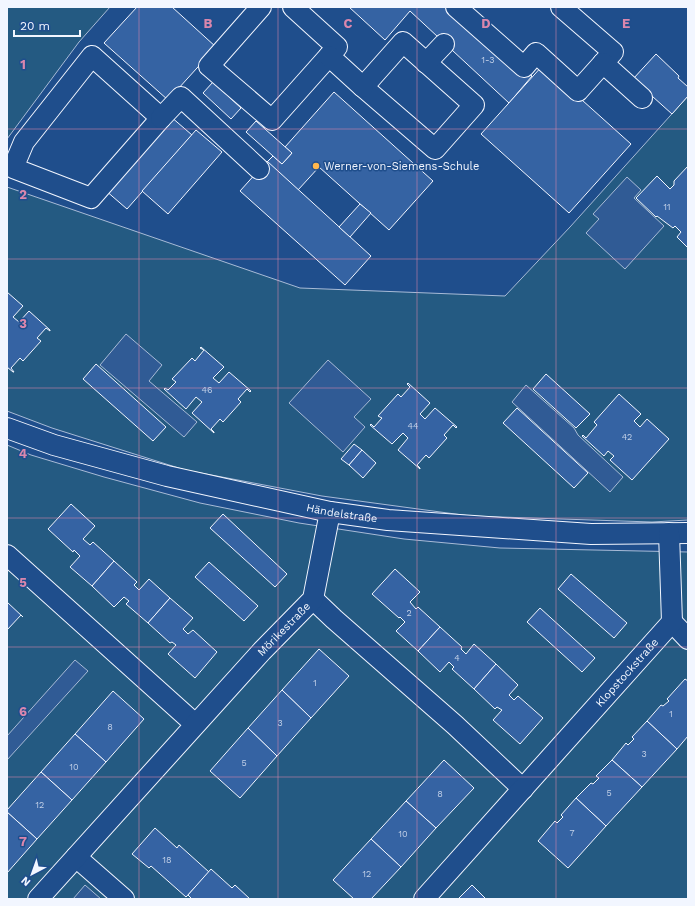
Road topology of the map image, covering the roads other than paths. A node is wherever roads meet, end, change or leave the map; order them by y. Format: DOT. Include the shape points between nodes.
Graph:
graph roads {
  1 [pos="261,7"];
  2 [pos="293,7"];
  3 [pos="456,7"];
  4 [pos="561,7"];
  5 [pos="444,44"];
  6 [pos="329,56"];
  7 [pos="426,63"];
  8 [pos="603,63"];
  9 [pos="363,87"];
  10 [pos="642,98"];
  11 [pos="161,118"];
  12 [pos="259,169"];
  13 [pos="9,435"];
  14 [pos="330,512"];
  15 [pos="678,533"];
  16 [pos="7,555"];
  17 [pos="313,599"];
  18 [pos="672,622"];
  19 [pos="688,639"];
  20 [pos="195,724"];
  21 [pos="523,789"];
  22 [pos="76,857"];
  23 [pos="38,899"];
  24 [pos="124,899"];
  25 [pos="424,899"];
  1 -- 6 [label="street" via="209,66 272,120"];
  2 -- 6 [label="street" via="337,46"];
  3 -- 8 [label="street" via="524,67 536,54 578,91"];
  4 -- 8 [label="street" via="613,52"];
  5 -- 7 [label="street"];
  6 -- 9 [label="street"];
  7 -- 9 [label="street" via="403,42"];
  7 -- 9 [label="street" via="474,105 435,149"];
  8 -- 10 [label="street"];
  11 -- 11 [label="street" via="91,198 12,168 24,142 92,56"];
  11 -- 12 [label="street" via="181,96"];
  13 -- 14 [label="street, Händelstraße" via="167,476"];
  14 -- 15 [label="street, Händelstraße" via="388,520 583,533"];
  14 -- 17 [label="street, Mörikestraße"];
  15 -- 18 [label="street"];
  16 -- 20 [label="street"];
  17 -- 20 [label="street, Mörikestraße"];
  17 -- 21 [label="street"];
  18 -- 19 [label="street"];
  18 -- 21 [label="street, Klopstockstraße"];
  20 -- 22 [label="street, Mörikestraße"];
  21 -- 25 [label="street, Klopstockstraße"];
  22 -- 23 [label="street, Mörikestraße"];
  22 -- 24 [label="street"];
}
